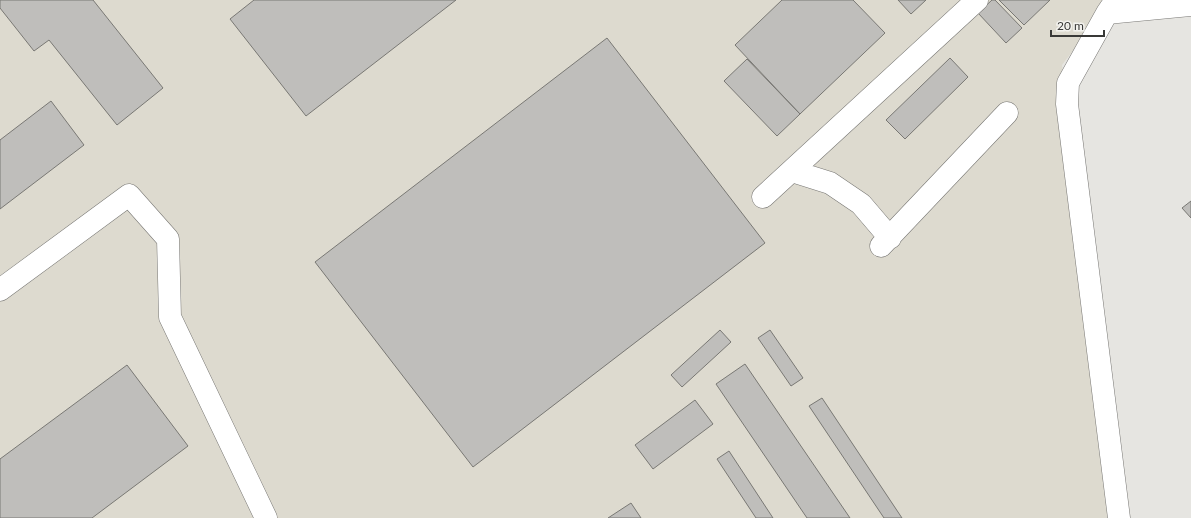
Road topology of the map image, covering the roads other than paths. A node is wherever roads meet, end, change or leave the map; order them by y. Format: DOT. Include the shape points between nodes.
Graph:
graph roads {
  1 [pos="977,0"];
  2 [pos="1191,5"];
  3 [pos="1112,6"];
  4 [pos="1007,113"];
  5 [pos="792,171"];
  6 [pos="764,197"];
  7 [pos="0,290"];
  8 [pos="266,518"];
  9 [pos="1120,518"];
  1 -- 5 [label="street"];
  2 -- 3 [label="street"];
  3 -- 9 [label="street" via="1068,83 1067,104"];
  4 -- 5 [label="street" via="885,242 861,204 830,183"];
  5 -- 6 [label="street"];
  7 -- 8 [label="street" via="129,194 168,239 170,317"];
}
